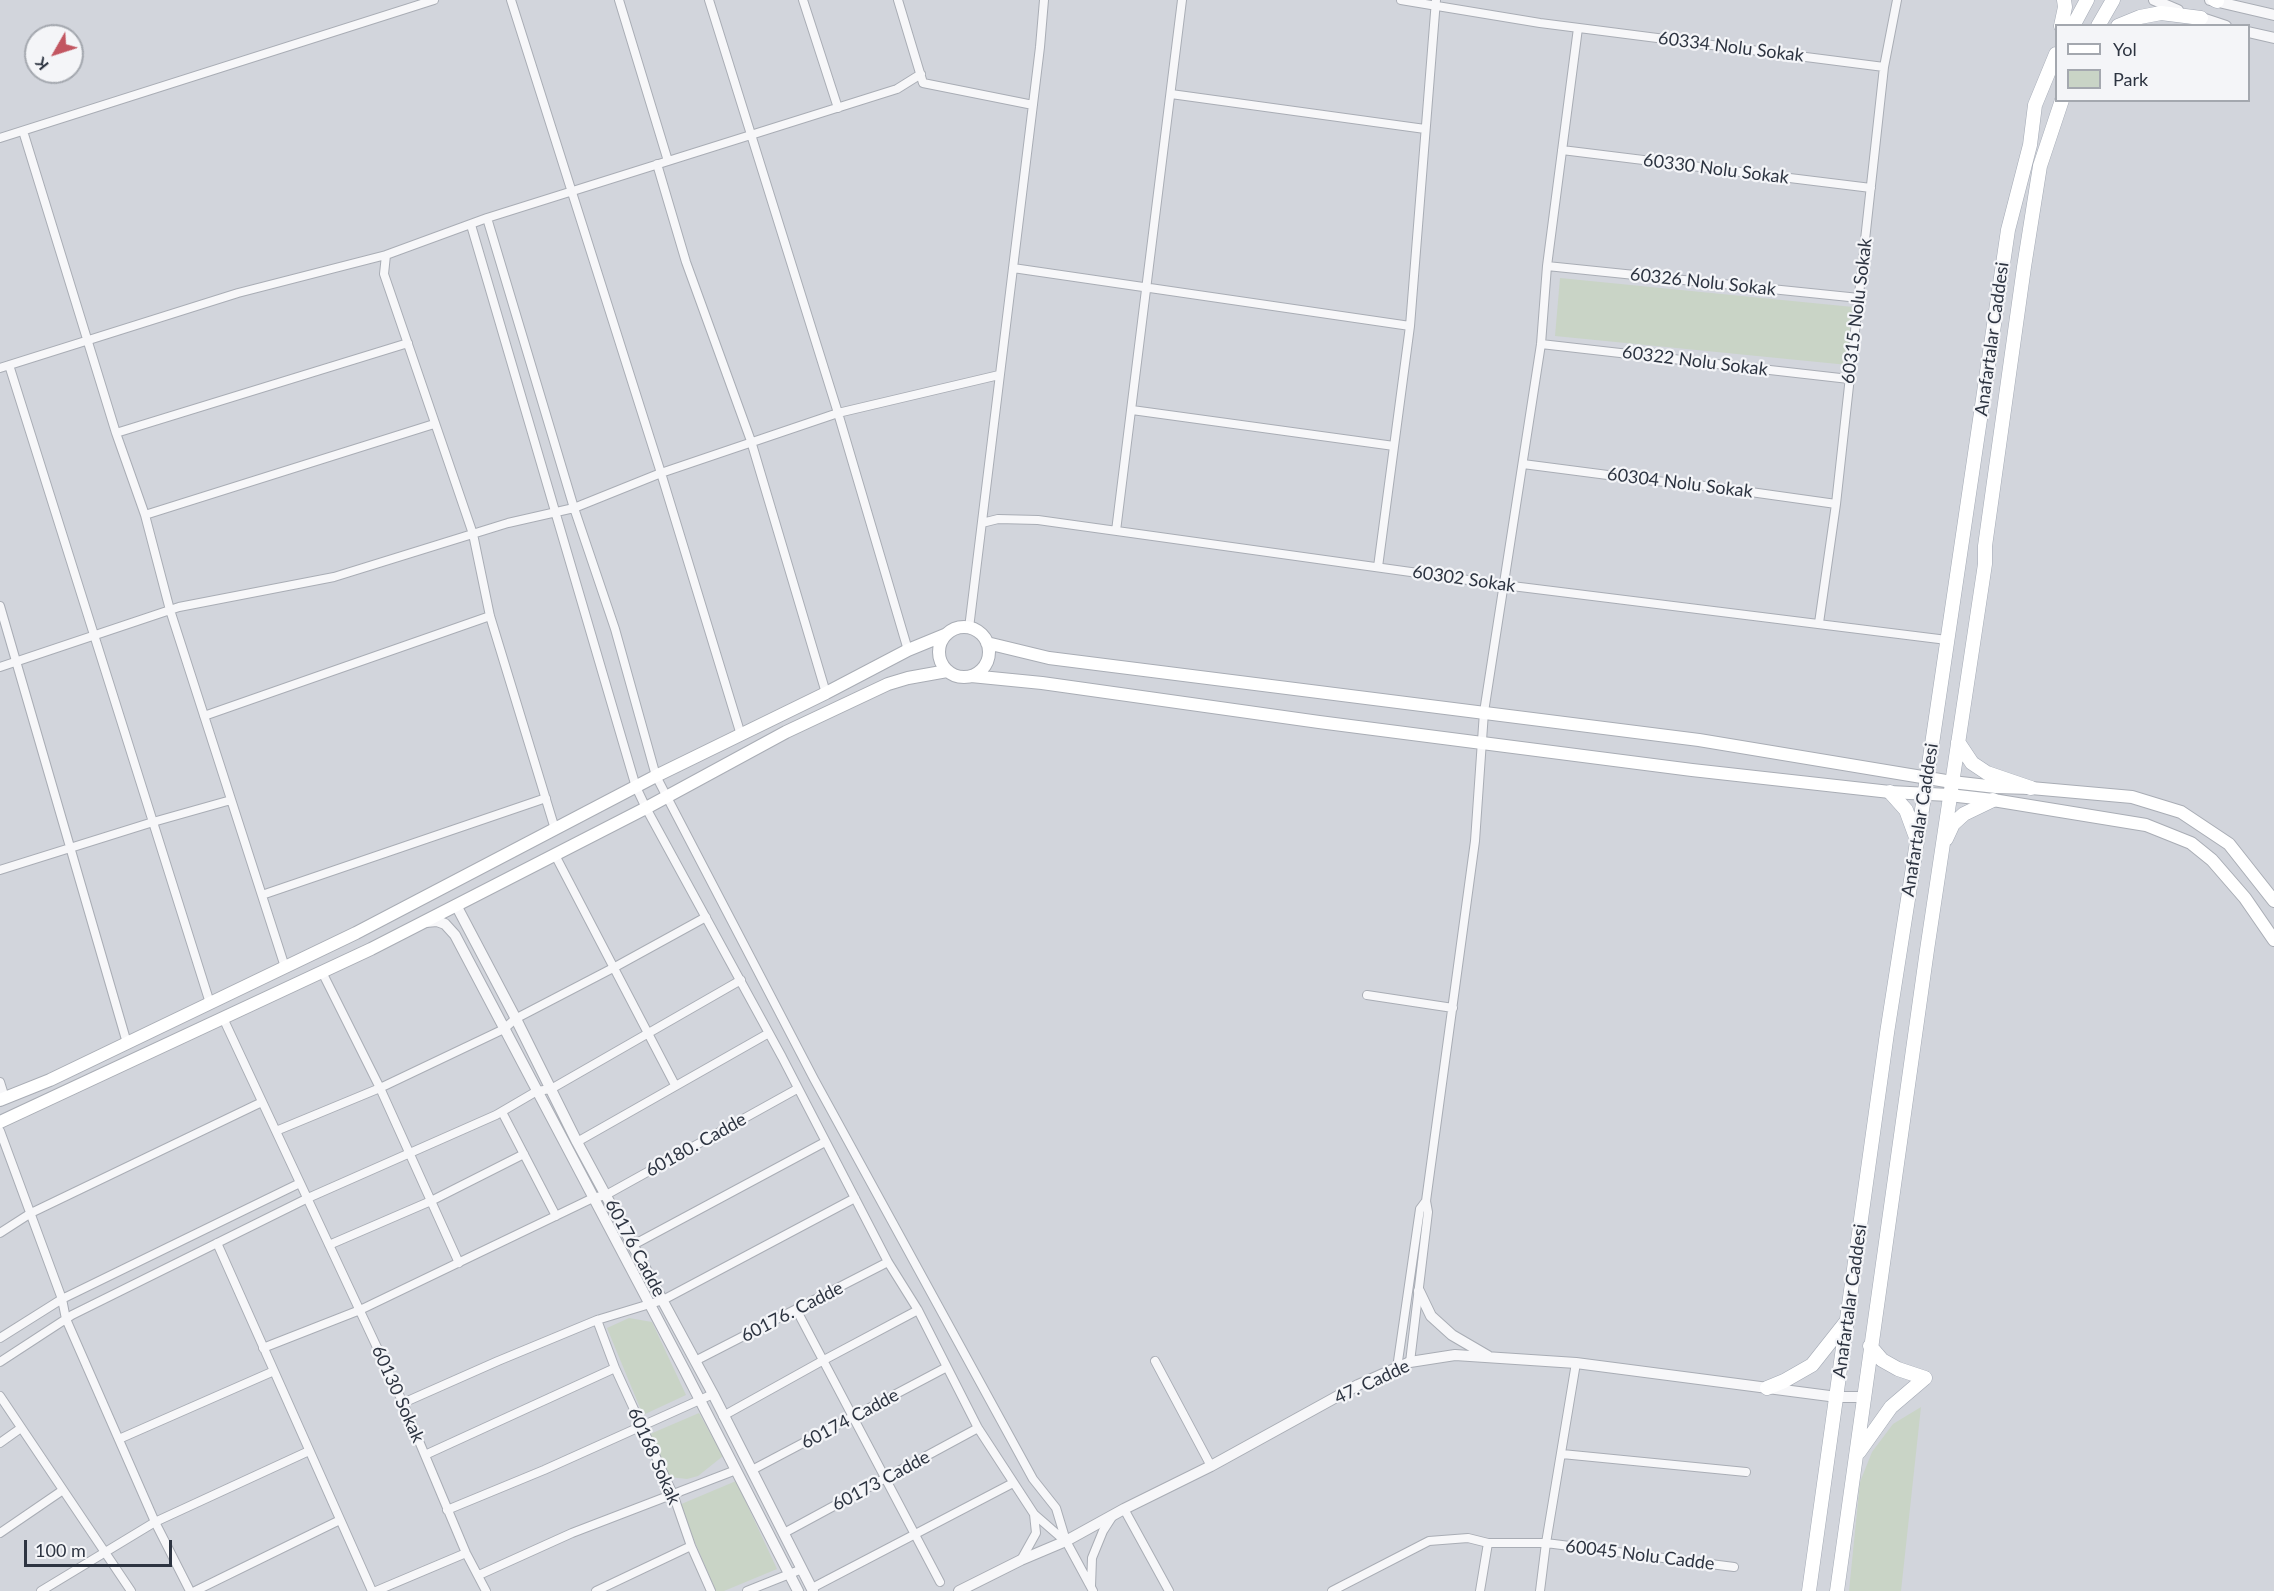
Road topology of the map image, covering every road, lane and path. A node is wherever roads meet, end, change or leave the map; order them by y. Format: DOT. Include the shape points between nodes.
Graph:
graph roads {
  1 [pos="434,0"];
  2 [pos="511,0"];
  3 [pos="619,0"];
  4 [pos="709,0"];
  5 [pos="803,0"];
  6 [pos="898,0"];
  7 [pos="1044,0"];
  8 [pos="1182,0"];
  9 [pos="1401,0"];
  10 [pos="1897,0"];
  11 [pos="2064,0"];
  12 [pos="2088,0"];
  13 [pos="2112,0"];
  14 [pos="2154,0"];
  15 [pos="2214,0"];
  16 [pos="1436,2"];
  17 [pos="410,4"];
  18 [pos="2274,15"];
  19 [pos="2201,18"];
  20 [pos="2061,24"];
  21 [pos="2074,24"];
  22 [pos="2099,24"];
  23 [pos="2123,24"];
  24 [pos="2220,24"];
  25 [pos="1578,28"];
  26 [pos="2250,32"];
  27 [pos="2274,38"];
  28 [pos="2055,57"];
  29 [pos="1884,67"];
  30 [pos="921,74"];
  31 [pos="1171,94"];
  32 [pos="2061,102"];
  33 [pos="1033,105"];
  34 [pos="838,108"];
  35 [pos="1425,129"];
  36 [pos="23,130"];
  37 [pos="750,136"];
  38 [pos="0,138"];
  39 [pos="1562,150"];
  40 [pos="668,161"];
  41 [pos="657,164"];
  42 [pos="1871,188"];
  43 [pos="571,192"];
  44 [pos="487,219"];
  45 [pos="471,225"];
  46 [pos="386,255"];
  47 [pos="1547,266"];
  48 [pos="1013,268"];
  49 [pos="1147,286"];
  50 [pos="1859,298"];
  51 [pos="1410,326"];
  52 [pos="87,341"];
  53 [pos="408,343"];
  54 [pos="1541,344"];
  55 [pos="5,367"];
  56 [pos="999,375"];
  57 [pos="1849,379"];
  58 [pos="1132,410"];
  59 [pos="838,413"];
  60 [pos="434,424"];
  61 [pos="116,433"];
  62 [pos="751,441"];
  63 [pos="1394,446"];
  64 [pos="1523,464"];
  65 [pos="661,473"];
  66 [pos="1836,504"];
  67 [pos="574,508"];
  68 [pos="556,512"];
  69 [pos="145,515"];
  70 [pos="982,523"];
  71 [pos="1116,531"];
  72 [pos="473,534"];
  73 [pos="1378,567"];
  74 [pos="1503,585"];
  75 [pos="0,606"];
  76 [pos="170,610"];
  77 [pos="490,616"];
  78 [pos="1819,623"];
  79 [pos="969,628"];
  80 [pos="947,634"];
  81 [pos="93,636"];
  82 [pos="1947,640"];
  83 [pos="987,644"];
  84 [pos="908,650"];
  85 [pos="16,661"];
  86 [pos="0,667"];
  87 [pos="947,671"];
  88 [pos="971,676"];
  89 [pos="826,693"];
  90 [pos="1484,712"];
  91 [pos="204,716"];
  92 [pos="741,735"];
  93 [pos="1958,742"];
  94 [pos="1482,743"];
  95 [pos="656,776"];
  96 [pos="1927,778"];
  97 [pos="636,787"];
  98 [pos="1950,788"];
  99 [pos="2031,788"];
  100 [pos="1890,792"];
  101 [pos="1924,794"];
  102 [pos="667,796"];
  103 [pos="546,798"];
  104 [pos="231,800"];
  105 [pos="1993,800"];
  106 [pos="646,808"];
  107 [pos="153,822"];
  108 [pos="555,829"];
  109 [pos="1918,841"];
  110 [pos="70,848"];
  111 [pos="1941,849"];
  112 [pos="555,855"];
  113 [pos="0,870"];
  114 [pos="262,895"];
  115 [pos="2274,901"];
  116 [pos="456,905"];
  117 [pos="706,917"];
  118 [pos="423,922"];
  119 [pos="2274,940"];
  120 [pos="285,967"];
  121 [pos="615,967"];
  122 [pos="322,972"];
  123 [pos="741,980"];
  124 [pos="1367,995"];
  125 [pos="210,1003"];
  126 [pos="1453,1008"];
  127 [pos="223,1018"];
  128 [pos="516,1019"];
  129 [pos="504,1029"];
  130 [pos="649,1033"];
  131 [pos="769,1033"];
  132 [pos="127,1043"];
  133 [pos="0,1082"];
  134 [pos="675,1085"];
  135 [pos="380,1088"];
  136 [pos="551,1089"];
  137 [pos="797,1089"];
  138 [pos="537,1091"];
  139 [pos="2,1099"];
  140 [pos="262,1102"];
  141 [pos="502,1112"];
  142 [pos="0,1122"];
  143 [pos="0,1131"];
  144 [pos="276,1131"];
  145 [pos="577,1142"];
  146 [pos="825,1142"];
  147 [pos="409,1153"];
  148 [pos="524,1154"];
  149 [pos="300,1183"];
  150 [pos="606,1195"];
  151 [pos="308,1198"];
  152 [pos="594,1198"];
  153 [pos="855,1198"];
  154 [pos="1426,1201"];
  155 [pos="430,1202"];
  156 [pos="31,1213"];
  157 [pos="556,1216"];
  158 [pos="0,1233"];
  159 [pos="217,1243"];
  160 [pos="329,1245"];
  161 [pos="633,1245"];
  162 [pos="888,1262"];
  163 [pos="459,1263"];
  164 [pos="1419,1291"];
  165 [pos="62,1299"];
  166 [pos="663,1300"];
  167 [pos="650,1304"];
  168 [pos="796,1309"];
  169 [pos="360,1310"];
  170 [pos="918,1310"];
  171 [pos="66,1319"];
  172 [pos="597,1320"];
  173 [pos="1848,1320"];
  174 [pos="0,1338"];
  175 [pos="1870,1346"];
  176 [pos="264,1348"];
  177 [pos="1491,1357"];
  178 [pos="822,1360"];
  179 [pos="695,1361"];
  180 [pos="1155,1361"];
  181 [pos="0,1362"];
  182 [pos="1410,1362"];
  183 [pos="1576,1364"];
  184 [pos="947,1367"];
  185 [pos="615,1368"];
  186 [pos="1397,1368"];
  187 [pos="274,1371"];
  188 [pos="1767,1388"];
  189 [pos="713,1394"];
  190 [pos="0,1396"];
  191 [pos="1837,1397"];
  192 [pos="1864,1397"];
  193 [pos="700,1401"];
  194 [pos="403,1403"];
  195 [pos="723,1416"];
  196 [pos="854,1417"];
  197 [pos="639,1425"];
  198 [pos="21,1428"];
  199 [pos="978,1428"];
  200 [pos="119,1439"];
  201 [pos="0,1443"];
  202 [pos="309,1451"];
  203 [pos="1562,1454"];
  204 [pos="1857,1454"];
  205 [pos="425,1455"];
  206 [pos="1211,1466"];
  207 [pos="736,1470"];
  208 [pos="752,1470"];
  209 [pos="1746,1472"];
  210 [pos="886,1480"];
  211 [pos="1013,1483"];
  212 [pos="63,1490"];
  213 [pos="673,1494"];
  214 [pos="447,1509"];
  215 [pos="1124,1509"];
  216 [pos="1034,1514"];
  217 [pos="1112,1515"];
  218 [pos="340,1520"];
  219 [pos="155,1522"];
  220 [pos="0,1533"];
  221 [pos="783,1533"];
  222 [pos="915,1534"];
  223 [pos="1066,1541"];
  224 [pos="1488,1543"];
  225 [pos="1546,1543"];
  226 [pos="691,1546"];
  227 [pos="104,1551"];
  228 [pos="466,1553"];
  229 [pos="1022,1560"];
  230 [pos="1734,1567"];
  231 [pos="802,1569"];
  232 [pos="789,1574"];
  233 [pos="479,1575"];
  234 [pos="940,1582"];
  235 [pos="812,1590"];
  236 [pos="1092,1590"];
  237 [pos="40,1591"];
  238 [pos="132,1591"];
  239 [pos="190,1591"];
  240 [pos="195,1591"];
  241 [pos="374,1591"];
  242 [pos="486,1591"];
  243 [pos="596,1591"];
  244 [pos="711,1591"];
  245 [pos="747,1591"];
  246 [pos="798,1591"];
  247 [pos="959,1591"];
  248 [pos="1169,1591"];
  249 [pos="1332,1591"];
  250 [pos="1480,1591"];
  251 [pos="1540,1591"];
  252 [pos="1809,1591"];
  253 [pos="1837,1591"];
  1 -- 17 [label="street"];
  2 -- 43 [label="street"];
  3 -- 40 [label="street"];
  4 -- 37 [label="street"];
  5 -- 34 [label="street"];
  6 -- 30 [label="street"];
  7 -- 33 [label="street"];
  8 -- 31 [label="street"];
  9 -- 16 [label="street, 60334 Nolu Sokak"];
  10 -- 29 [label="street, 60315 Nolu Sokak"];
  11 -- 20 [label="main road"];
  12 -- 21 [label="main road"];
  13 -- 22 [label="main road"];
  14 -- 19 [label="street"];
  15 -- 18 [label="street"];
  16 -- 25 [label="street, 60334 Nolu Sokak" via="1475,13"];
  16 -- 35 [label="street"];
  17 -- 36 [label="street"];
  19 -- 23 [label="main road" via="2161,13"];
  19 -- 24 [label="street"];
  25 -- 29 [label="street, 60334 Nolu Sokak"];
  25 -- 39 [label="street"];
  26 -- 27 [label="street"];
  28 -- 82 [label="main road, Anafartalar Caddesi" via="2035,105 2030,146 2008,230"];
  29 -- 42 [label="street, 60315 Nolu Sokak"];
  30 -- 33 [label="street" via="923,83"];
  30 -- 34 [label="street" via="897,89"];
  31 -- 35 [label="street"];
  31 -- 49 [label="street"];
  32 -- 93 [label="main road, Anafartalar Caddesi" via="2040,166"];
  33 -- 48 [label="street"];
  34 -- 37 [label="street"];
  35 -- 51 [label="street"];
  36 -- 38 [label="street"];
  36 -- 52 [label="street"];
  37 -- 40 [label="street"];
  37 -- 59 [label="street"];
  39 -- 42 [label="street, 60330 Nolu Sokak"];
  39 -- 47 [label="street"];
  40 -- 41 [label="street"];
  41 -- 43 [label="street"];
  41 -- 62 [label="street" via="686,262"];
  42 -- 50 [label="street, 60315 Nolu Sokak"];
  43 -- 44 [label="street"];
  43 -- 65 [label="street"];
  44 -- 45 [label="street"];
  44 -- 67 [label="street"];
  45 -- 46 [label="street"];
  45 -- 68 [label="street"];
  46 -- 52 [label="street" via="238,293"];
  46 -- 53 [label="street" via="384,274"];
  47 -- 50 [label="street, 60326 Nolu Sokak"];
  47 -- 54 [label="street"];
  48 -- 49 [label="street"];
  48 -- 56 [label="street"];
  49 -- 51 [label="street"];
  49 -- 58 [label="street"];
  50 -- 57 [label="street, 60315 Nolu Sokak"];
  51 -- 63 [label="street"];
  52 -- 55 [label="street"];
  52 -- 61 [label="street"];
  53 -- 60 [label="street"];
  53 -- 61 [label="street"];
  54 -- 57 [label="street, 60322 Nolu Sokak"];
  54 -- 64 [label="street"];
  55 -- 81 [label="street"];
  56 -- 59 [label="street"];
  56 -- 70 [label="street"];
  57 -- 66 [label="street, 60315 Nolu Sokak"];
  58 -- 63 [label="street"];
  58 -- 71 [label="street"];
  59 -- 62 [label="street"];
  59 -- 84 [label="street"];
  60 -- 69 [label="street"];
  60 -- 72 [label="street"];
  61 -- 69 [label="street"];
  62 -- 65 [label="street"];
  62 -- 89 [label="street"];
  63 -- 73 [label="street"];
  64 -- 66 [label="street, 60304 Nolu Sokak"];
  64 -- 74 [label="street"];
  65 -- 67 [label="street"];
  65 -- 92 [label="street"];
  66 -- 78 [label="street, 60315 Nolu Sokak"];
  67 -- 68 [label="street"];
  67 -- 95 [label="street" via="615,629"];
  68 -- 72 [label="street"];
  68 -- 97 [label="street"];
  69 -- 76 [label="street"];
  70 -- 71 [label="street, 60302 Sokak" via="998,519 1038,520"];
  70 -- 79 [label="street"];
  71 -- 73 [label="street, 60302 Sokak"];
  72 -- 76 [label="street" via="334,577"];
  72 -- 77 [label="street"];
  73 -- 74 [label="street, 60302 Sokak"];
  74 -- 78 [label="street, 60302 Sokak"];
  74 -- 90 [label="street"];
  75 -- 85 [label="street"];
  76 -- 81 [label="street"];
  76 -- 91 [label="street"];
  77 -- 91 [label="street"];
  77 -- 103 [label="street"];
  78 -- 82 [label="street, 60302 Sokak"];
  79 -- 80 [label="main road"];
  79 -- 83 [label="main road"];
  80 -- 84 [label="main road"];
  80 -- 87 [label="main road" via="939,656"];
  81 -- 85 [label="street"];
  81 -- 107 [label="street"];
  82 -- 96 [label="main road, Anafartalar Caddesi"];
  83 -- 88 [label="main road" via="984,666"];
  83 -- 90 [label="main road" via="1049,658"];
  84 -- 89 [label="main road"];
  85 -- 86 [label="street"];
  85 -- 110 [label="street"];
  87 -- 88 [label="main road"];
  87 -- 102 [label="main road" via="888,684 786,732"];
  88 -- 94 [label="main road"];
  89 -- 92 [label="main road"];
  90 -- 94 [label="street"];
  90 -- 96 [label="main road" via="1699,740"];
  91 -- 104 [label="street"];
  92 -- 95 [label="main road"];
  93 -- 98 [label="main road, Anafartalar Caddesi"];
  93 -- 99 [label="main road" via="1972,763 1987,773"];
  94 -- 100 [label="main road"];
  94 -- 126 [label="street" via="1475,841"];
  95 -- 97 [label="main road"];
  95 -- 102 [label="street"];
  96 -- 98 [label="main road"];
  96 -- 101 [label="main road, Anafartalar Caddesi"];
  97 -- 106 [label="street"];
  97 -- 108 [label="main road"];
  98 -- 99 [label="main road"];
  98 -- 101 [label="main road"];
  98 -- 105 [label="main road"];
  98 -- 111 [label="main road, Anafartalar Caddesi"];
  99 -- 115 [label="main road" via="2132,797 2181,812 2229,844"];
  100 -- 101 [label="main road"];
  100 -- 109 [label="main road" via="1906,810"];
  101 -- 109 [label="main road, Anafartalar Caddesi"];
  102 -- 106 [label="main road"];
  102 -- 223 [label="street" via="808,1070 1033,1479 1056,1508"];
  103 -- 108 [label="street"];
  103 -- 114 [label="street"];
  104 -- 107 [label="street"];
  104 -- 114 [label="street"];
  105 -- 111 [label="main road" via="1953,824"];
  105 -- 119 [label="main road" via="2146,825 2191,843 2212,860 2245,898"];
  106 -- 112 [label="main road"];
  106 -- 117 [label="street"];
  107 -- 110 [label="street"];
  107 -- 125 [label="street"];
  108 -- 120 [label="main road"];
  109 -- 173 [label="main road, Anafartalar Caddesi"];
  110 -- 113 [label="street"];
  110 -- 132 [label="street"];
  111 -- 175 [label="main road, Anafartalar Caddesi"];
  112 -- 116 [label="main road"];
  112 -- 121 [label="street"];
  114 -- 120 [label="street"];
  116 -- 118 [label="main road"];
  116 -- 128 [label="street, 60176 Cadde"];
  117 -- 121 [label="street"];
  117 -- 123 [label="street"];
  118 -- 122 [label="main road"];
  118 -- 129 [label="street" via="445,924 455,935"];
  120 -- 125 [label="main road"];
  121 -- 128 [label="street"];
  121 -- 130 [label="street"];
  122 -- 127 [label="main road"];
  122 -- 135 [label="street"];
  123 -- 130 [label="street"];
  123 -- 131 [label="street"];
  124 -- 126 [label="street"];
  125 -- 132 [label="main road"];
  126 -- 154 [label="street"];
  127 -- 140 [label="street, 60130 Sokak"];
  127 -- 142 [label="main road"];
  128 -- 129 [label="street"];
  128 -- 136 [label="street, 60176 Cadde"];
  129 -- 135 [label="street"];
  129 -- 138 [label="street"];
  130 -- 134 [label="street"];
  130 -- 136 [label="street"];
  131 -- 134 [label="street"];
  131 -- 137 [label="street"];
  132 -- 139 [label="main road"];
  133 -- 139 [label="street"];
  134 -- 145 [label="street"];
  135 -- 144 [label="street"];
  135 -- 147 [label="street"];
  136 -- 138 [label="street"];
  136 -- 145 [label="street, 60176 Cadde"];
  137 -- 146 [label="street"];
  137 -- 150 [label="street, 60180. Cadde"];
  138 -- 141 [label="street"];
  138 -- 152 [label="street"];
  140 -- 144 [label="street, 60130 Sokak"];
  140 -- 156 [label="street"];
  141 -- 147 [label="street"];
  141 -- 148 [label="street"];
  143 -- 156 [label="street"];
  144 -- 149 [label="street, 60130 Sokak"];
  145 -- 150 [label="street, 60176 Cadde"];
  146 -- 153 [label="street"];
  146 -- 161 [label="street"];
  147 -- 151 [label="street"];
  147 -- 155 [label="street"];
  148 -- 155 [label="street"];
  148 -- 157 [label="street"];
  149 -- 151 [label="street, 60130 Sokak"];
  149 -- 165 [label="street"];
  150 -- 152 [label="street, 60180. Cadde"];
  150 -- 161 [label="street, 60176 Cadde"];
  151 -- 159 [label="street"];
  151 -- 160 [label="street, 60130 Sokak"];
  152 -- 157 [label="street, 60180. Cadde"];
  152 -- 167 [label="street"];
  153 -- 162 [label="street"];
  153 -- 166 [label="street"];
  154 -- 164 [label="street"];
  154 -- 186 [label="street" via="1420,1209"];
  155 -- 160 [label="street"];
  155 -- 163 [label="street"];
  156 -- 158 [label="street"];
  156 -- 165 [label="street"];
  157 -- 163 [label="street, 60180. Cadde"];
  159 -- 171 [label="street"];
  159 -- 176 [label="street"];
  160 -- 169 [label="street, 60130 Sokak"];
  161 -- 166 [label="street, 60176 Cadde"];
  162 -- 168 [label="street, 60176. Cadde"];
  162 -- 170 [label="street"];
  163 -- 169 [label="street, 60180. Cadde"];
  164 -- 177 [label="street" via="1431,1316 1452,1335"];
  164 -- 182 [label="street"];
  165 -- 171 [label="street"];
  165 -- 174 [label="street"];
  166 -- 167 [label="street"];
  166 -- 179 [label="street, 60176 Cadde"];
  167 -- 172 [label="street"];
  167 -- 193 [label="street"];
  168 -- 178 [label="street"];
  168 -- 179 [label="street, 60176. Cadde"];
  169 -- 176 [label="street, 60180. Cadde"];
  169 -- 194 [label="street, 60130 Sokak"];
  170 -- 178 [label="street"];
  170 -- 184 [label="street"];
  171 -- 181 [label="street"];
  171 -- 200 [label="street"];
  172 -- 185 [label="street, 60168 Sokak"];
  172 -- 194 [label="street"];
  173 -- 188 [label="main road" via="1812,1365"];
  173 -- 191 [label="main road, Anafartalar Caddesi"];
  175 -- 192 [label="main road, Anafartalar Caddesi"];
  175 -- 204 [label="main road" via="1882,1360 1925,1378 1891,1407"];
  176 -- 187 [label="street"];
  177 -- 182 [label="street, 47. Cadde" via="1455,1355"];
  177 -- 183 [label="street, 47. Cadde"];
  178 -- 195 [label="street"];
  178 -- 196 [label="street"];
  179 -- 189 [label="street, 60176 Cadde"];
  180 -- 206 [label="street"];
  182 -- 186 [label="street, 47. Cadde"];
  183 -- 188 [label="street, 47. Cadde"];
  183 -- 203 [label="street"];
  184 -- 196 [label="street, 60174 Cadde"];
  184 -- 199 [label="street"];
  185 -- 197 [label="street, 60168 Sokak"];
  185 -- 205 [label="street"];
  186 -- 206 [label="street, 47. Cadde" via="1358,1385"];
  187 -- 200 [label="street"];
  187 -- 202 [label="street"];
  188 -- 191 [label="street, 47. Cadde"];
  189 -- 193 [label="street"];
  189 -- 195 [label="street, 60176 Cadde"];
  190 -- 198 [label="street"];
  191 -- 192 [label="street, 47. Cadde"];
  191 -- 252 [label="main road, Anafartalar Caddesi"];
  192 -- 204 [label="main road, Anafartalar Caddesi"];
  193 -- 197 [label="street"];
  193 -- 207 [label="street"];
  194 -- 205 [label="street, 60130 Sokak"];
  195 -- 208 [label="street, 60176 Cadde"];
  196 -- 208 [label="street, 60174 Cadde"];
  196 -- 210 [label="street"];
  197 -- 213 [label="street, 60168 Sokak"];
  197 -- 214 [label="street" via="544,1470"];
  198 -- 201 [label="street"];
  198 -- 212 [label="street"];
  199 -- 210 [label="street, 60173 Cadde"];
  199 -- 211 [label="street"];
  200 -- 219 [label="street"];
  202 -- 218 [label="street"];
  202 -- 219 [label="street"];
  203 -- 209 [label="street"];
  203 -- 225 [label="street"];
  204 -- 253 [label="main road, Anafartalar Caddesi"];
  205 -- 214 [label="street, 60130 Sokak"];
  206 -- 215 [label="street, 47. Cadde"];
  207 -- 213 [label="street"];
  207 -- 232 [label="street"];
  208 -- 221 [label="street, 60176 Cadde"];
  210 -- 221 [label="street, 60173 Cadde"];
  210 -- 222 [label="street"];
  211 -- 216 [label="street"];
  211 -- 222 [label="street"];
  212 -- 220 [label="street"];
  212 -- 227 [label="street"];
  213 -- 226 [label="street, 60168 Sokak"];
  213 -- 233 [label="street"];
  214 -- 228 [label="street, 60130 Sokak"];
  215 -- 217 [label="street, 47. Cadde"];
  215 -- 248 [label="street"];
  216 -- 223 [label="street"];
  216 -- 229 [label="street" via="1036,1533"];
  217 -- 223 [label="street, 47. Cadde"];
  217 -- 236 [label="street" via="1092,1558"];
  218 -- 240 [label="street"];
  218 -- 241 [label="street"];
  219 -- 227 [label="street"];
  219 -- 239 [label="street"];
  221 -- 231 [label="street, 60176 Cadde"];
  222 -- 234 [label="street"];
  222 -- 235 [label="street"];
  223 -- 229 [label="street, 47. Cadde"];
  223 -- 236 [label="street"];
  224 -- 225 [label="street, 60045 Nolu Cadde"];
  224 -- 249 [label="street, 60045 Nolu Cadde" via="1468,1538 1429,1541"];
  224 -- 250 [label="street"];
  225 -- 230 [label="street, 60045 Nolu Cadde"];
  225 -- 251 [label="street"];
  226 -- 243 [label="street"];
  226 -- 244 [label="street, 60168 Sokak"];
  227 -- 237 [label="street"];
  227 -- 238 [label="street"];
  228 -- 233 [label="street, 60130 Sokak"];
  228 -- 241 [label="street"];
  229 -- 247 [label="street, 47. Cadde"];
  231 -- 232 [label="street"];
  231 -- 235 [label="street, 60176 Cadde"];
  232 -- 245 [label="street"];
  232 -- 246 [label="street"];
  233 -- 242 [label="street, 60130 Sokak"];
}
